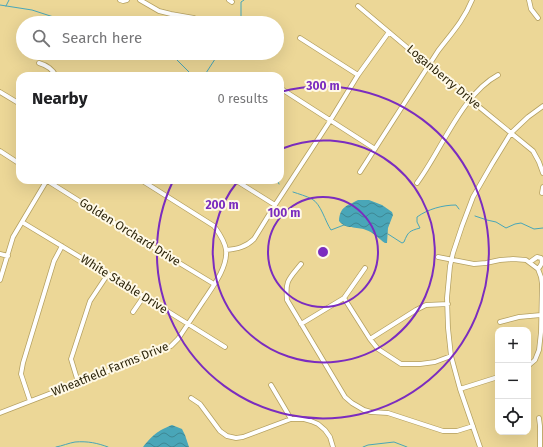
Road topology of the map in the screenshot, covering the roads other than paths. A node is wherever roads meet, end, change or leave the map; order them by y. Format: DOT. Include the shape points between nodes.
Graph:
graph roads {
  1 [pos="120,0"];
  2 [pos="127,0"];
  3 [pos="140,0"];
  4 [pos="472,0"];
  5 [pos="529,0"];
  6 [pos="358,6"];
  7 [pos="182,16"];
  8 [pos="538,18"];
  9 [pos="389,32"];
  10 [pos="300,38"];
  11 [pos="39,62"];
  12 [pos="428,66"];
  13 [pos="54,72"];
  14 [pos="358,75"];
  15 [pos="498,75"];
  16 [pos="284,91"];
  17 [pos="0,92"];
  18 [pos="472,98"];
  19 [pos="16,102"];
  20 [pos="543,106"];
  21 [pos="330,120"];
  22 [pos="511,133"];
  23 [pos="375,149"];
  24 [pos="0,151"];
  25 [pos="16,161"];
  26 [pos="360,172"];
  27 [pos="543,173"];
  28 [pos="417,183"];
  29 [pos="45,184"];
  30 [pos="53,184"];
  31 [pos="147,184"];
  32 [pos="241,184"];
  33 [pos="543,187"];
  34 [pos="542,193"];
  35 [pos="275,205"];
  36 [pos="22,222"];
  37 [pos="62,246"];
  38 [pos="226,250"];
  39 [pos="0,254"];
  40 [pos="8,256"];
  41 [pos="438,257"];
  42 [pos="451,259"];
  43 [pos="530,262"];
  44 [pos="301,264"];
  45 [pos="365,268"];
  46 [pos="538,269"];
  47 [pos="108,274"];
  48 [pos="0,280"];
  49 [pos="214,284"];
  50 [pos="144,296"];
  51 [pos="344,298"];
  52 [pos="448,304"];
  53 [pos="133,312"];
  54 [pos="542,315"];
  55 [pos="500,322"];
  56 [pos="188,324"];
  57 [pos="301,324"];
  58 [pos="370,339"];
  59 [pos="225,347"];
  60 [pos="451,356"];
  61 [pos="531,363"];
  62 [pos="495,379"];
  63 [pos="78,382"];
  64 [pos="271,385"];
  65 [pos="460,390"];
  66 [pos="191,398"];
  67 [pos="30,401"];
  68 [pos="358,407"];
  69 [pos="0,413"];
  70 [pos="354,413"];
  71 [pos="539,418"];
  72 [pos="291,419"];
  73 [pos="473,426"];
  74 [pos="333,447"];
  75 [pos="480,447"];
  76 [pos="540,447"];
  1 -- 2 [label="street"];
  3 -- 7 [label="street" via="159,11"];
  4 -- 12 [label="street" via="461,23 449,35"];
  5 -- 8 [label="street" via="531,9"];
  6 -- 9 [label="street, Loganberry Drive"];
  9 -- 12 [label="street, Loganberry Drive"];
  9 -- 14 [label="street"];
  10 -- 14 [label="street"];
  11 -- 13 [label="street"];
  12 -- 18 [label="street, Loganberry Drive"];
  12 -- 23 [label="street"];
  14 -- 21 [label="street"];
  15 -- 18 [label="street" via="490,79"];
  16 -- 21 [label="street"];
  17 -- 19 [label="street"];
  18 -- 22 [label="street, Loganberry Drive"];
  18 -- 28 [label="street"];
  20 -- 22 [label="street"];
  21 -- 23 [label="street"];
  21 -- 35 [label="street"];
  22 -- 27 [label="street, Loganberry Drive" via="533,151"];
  22 -- 42 [label="street" via="473,197"];
  23 -- 26 [label="street"];
  24 -- 25 [label="street"];
  29 -- 36 [label="street"];
  30 -- 49 [label="street, Golden Orchard Drive"];
  31 -- 38 [label="street" via="214,226"];
  32 -- 35 [label="street"];
  33 -- 34 [label="street"];
  35 -- 38 [label="street" via="250,243"];
  36 -- 37 [label="street, White Stable Drive"];
  36 -- 40 [label="street" via="13,238"];
  37 -- 47 [label="street, White Stable Drive"];
  37 -- 67 [label="street" via="54,261 23,363 21,374"];
  38 -- 49 [label="street, Wheatfield Farms Drive" via="224,264"];
  39 -- 40 [label="street"];
  40 -- 48 [label="street"];
  41 -- 42 [label="street"];
  42 -- 43 [label="street" via="474,264 513,259"];
  42 -- 52 [label="street"];
  43 -- 46 [label="street"];
  43 -- 46 [label="street" via="537,257 541,258 542,264"];
  44 -- 57 [label="street" via="289,279 286,288 287,300"];
  45 -- 51 [label="street"];
  46 -- 54 [label="street" via="542,284"];
  47 -- 50 [label="street, White Stable Drive"];
  47 -- 63 [label="street" via="90,301 71,359"];
  49 -- 56 [label="street, Wheatfield Farms Drive"];
  50 -- 53 [label="street"];
  50 -- 56 [label="street, White Stable Drive"];
  51 -- 57 [label="street"];
  51 -- 58 [label="street"];
  52 -- 58 [label="street" via="426,305"];
  52 -- 60 [label="street"];
  54 -- 55 [label="street"];
  54 -- 61 [label="street" via="540,350"];
  56 -- 59 [label="street, White Stable Drive"];
  56 -- 63 [label="street, Wheatfield Farms Drive" via="174,344 166,349"];
  57 -- 68 [label="street" via="345,397"];
  58 -- 60 [label="street" via="378,349 401,364 435,362"];
  60 -- 65 [label="street"];
  62 -- 65 [label="street"];
  63 -- 67 [label="street, Wheatfield Farms Drive"];
  64 -- 72 [label="street"];
  65 -- 73 [label="street"];
  66 -- 72 [label="street" via="200,404 220,431 231,437 243,437"];
  67 -- 69 [label="street, Wheatfield Farms Drive"];
  68 -- 70 [label="street"];
  68 -- 73 [label="street" via="371,412 388,413 443,431 457,431"];
  71 -- 76 [label="street"];
  72 -- 74 [label="street" via="304,419 318,424 330,436"];
  73 -- 75 [label="street"];
}
